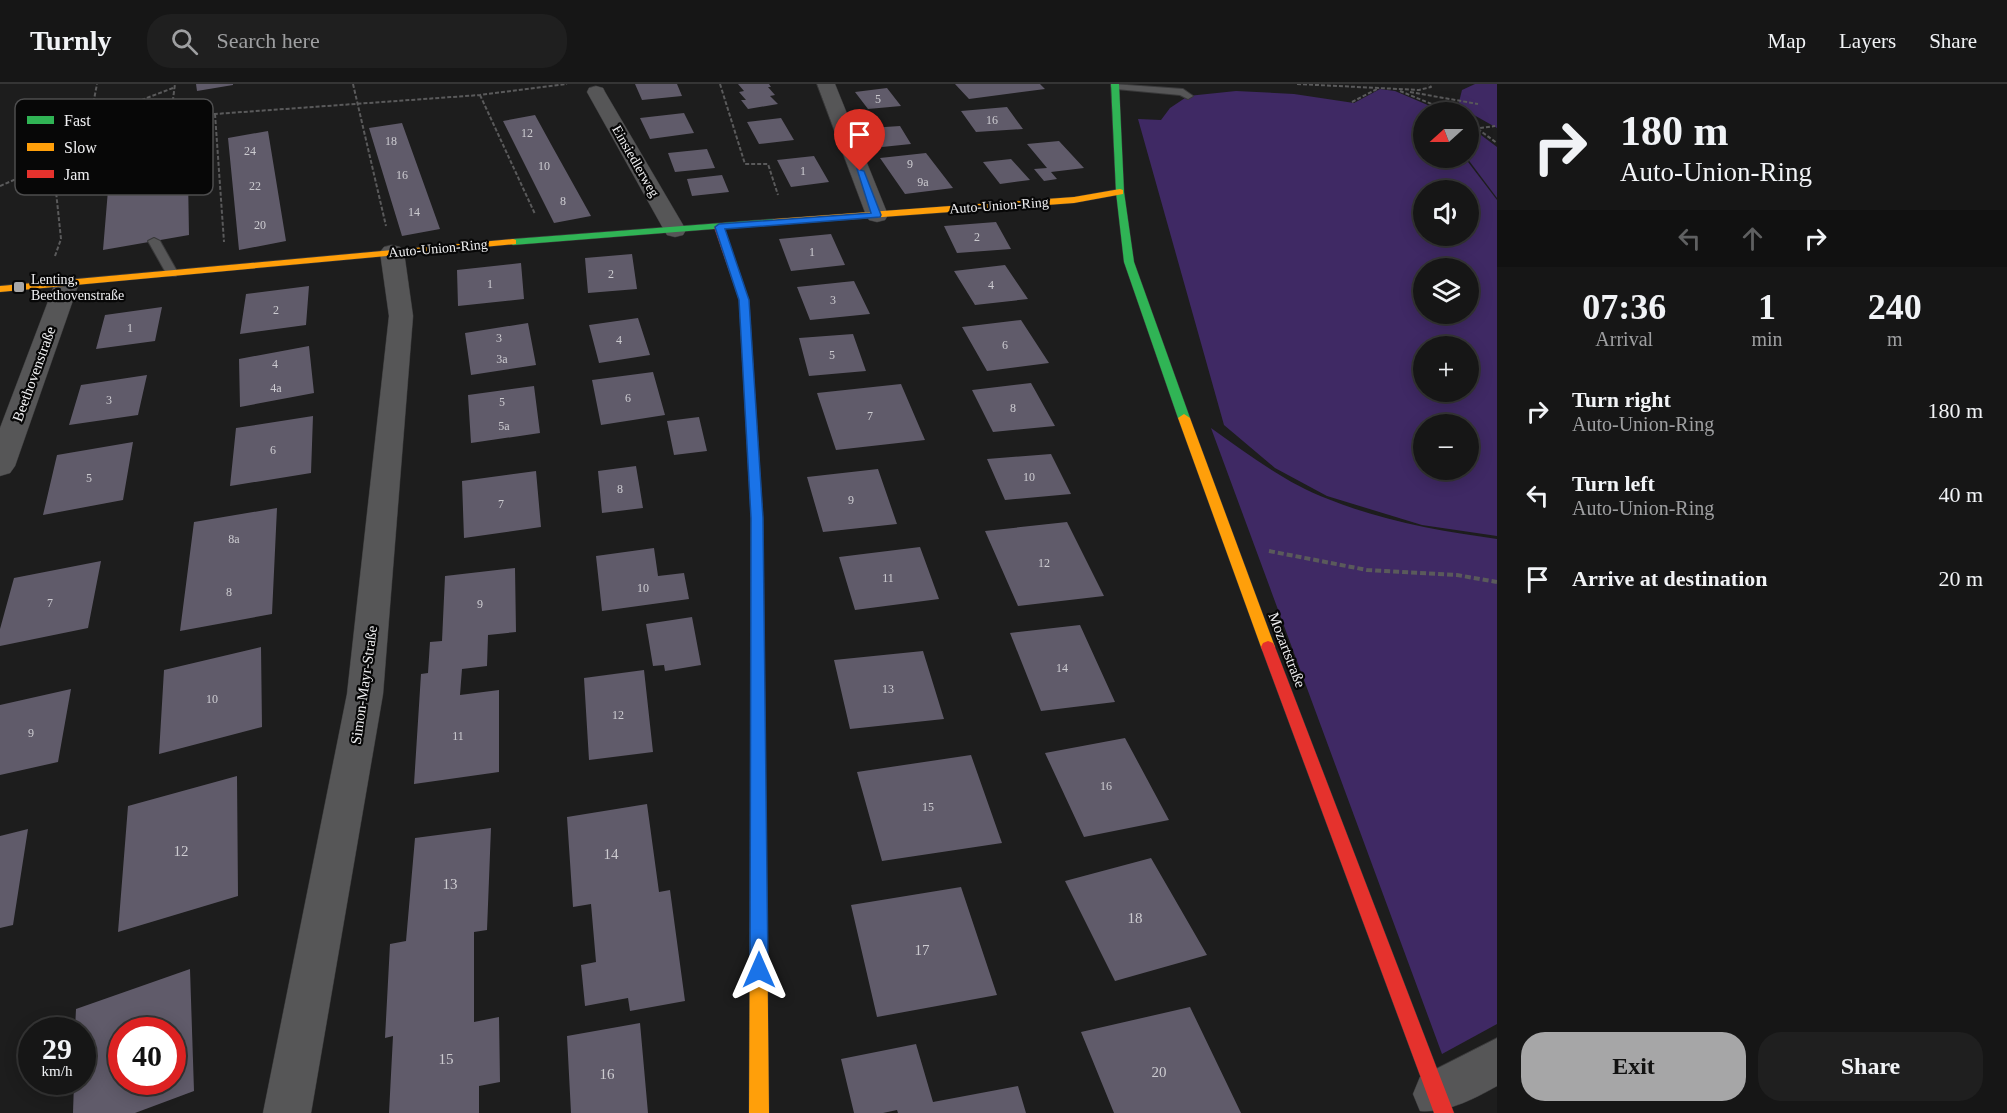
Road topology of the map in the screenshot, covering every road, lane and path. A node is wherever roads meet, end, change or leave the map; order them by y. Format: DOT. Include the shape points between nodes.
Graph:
graph roads {
  1 [pos="97,84"];
  2 [pos="176,84"];
  3 [pos="353,84"];
  4 [pos="567,84"];
  5 [pos="720,84"];
  6 [pos="826,84"];
  7 [pos="1297,84"];
  8 [pos="1429,84"];
  9 [pos="1115,85"];
  10 [pos="173,88"];
  11 [pos="1380,88"];
  12 [pos="1395,89"];
  13 [pos="596,92"];
  14 [pos="480,95"];
  15 [pos="1188,96"];
  16 [pos="94,99"];
  17 [pos="144,99"];
  18 [pos="172,99"];
  19 [pos="1352,102"];
  20 [pos="1427,102"];
  21 [pos="1467,102"];
  22 [pos="358,103"];
  23 [pos="216,114"];
  24 [pos="1495,126"];
  25 [pos="1479,128"];
  26 [pos="1497,143"];
  27 [pos="15,179"];
  28 [pos="0,186"];
  29 [pos="1120,192"];
  30 [pos="56,195"];
  31 [pos="877,215"];
  32 [pos="786,222"];
  33 [pos="719,227"];
  34 [pos="675,230"];
  35 [pos="547,239"];
  36 [pos="154,241"];
  37 [pos="392,252"];
  38 [pos="225,268"];
  39 [pos="172,273"];
  40 [pos="56,284"];
  41 [pos="0,289"];
  42 [pos="0,466"];
  43 [pos="1229,543"];
  44 [pos="1497,582"];
  45 [pos="1497,1061"];
  46 [pos="1441,1104"];
  47 [pos="287,1113"];
  48 [pos="759,1113"];
  1 -- 16 [label="path"];
  2 -- 10 [label="path"];
  3 -- 22 [label="path"];
  4 -- 14 [label="path"];
  5 -- 32 [label="path" via="745,164 768,164"];
  6 -- 31 [label="street"];
  7 -- 11 [label="path"];
  8 -- 12 [label="path" via="1429,89"];
  9 -- 15 [label="lane" via="1183,92"];
  9 -- 29 [label="street, Mozartstraße"];
  10 -- 17 [label="path"];
  10 -- 18 [label="path"];
  11 -- 12 [label="path"];
  11 -- 19 [label="path"];
  12 -- 20 [label="path"];
  12 -- 21 [label="path"];
  13 -- 34 [label="street, Einsiedlerweg"];
  14 -- 22 [label="path"];
  14 -- 35 [label="path"];
  22 -- 23 [label="path"];
  22 -- 37 [label="path"];
  23 -- 38 [label="path"];
  24 -- 25 [label="path"];
  25 -- 26 [label="path"];
  27 -- 28 [label="path"];
  29 -- 31 [label="street, Auto-Union-Ring" via="1074,200"];
  29 -- 43 [label="street, Mozartstraße" via="1129,262"];
  30 -- 40 [label="path" via="61,239"];
  31 -- 32 [label="street, Auto-Union-Ring"];
  32 -- 33 [label="street, Auto-Union-Ring"];
  33 -- 34 [label="street, Auto-Union-Ring"];
  33 -- 48 [label="street" via="744,300 757,518"];
  34 -- 35 [label="street, Auto-Union-Ring"];
  35 -- 37 [label="street, Auto-Union-Ring"];
  36 -- 39 [label="lane"];
  37 -- 38 [label="street, Auto-Union-Ring"];
  37 -- 47 [label="street, Simon-Mayr-Straße" via="401,316 365,694"];
  38 -- 39 [label="street, Auto-Union-Ring"];
  39 -- 40 [label="street, Auto-Union-Ring"];
  40 -- 41 [label="street, Auto-Union-Ring"];
  40 -- 42 [label="street, Beethovenstraße"];
  43 -- 44 [label="path" via="1367,570"];
  43 -- 46 [label="street, Mozartstraße"];
  45 -- 46 [label="street"];
}
